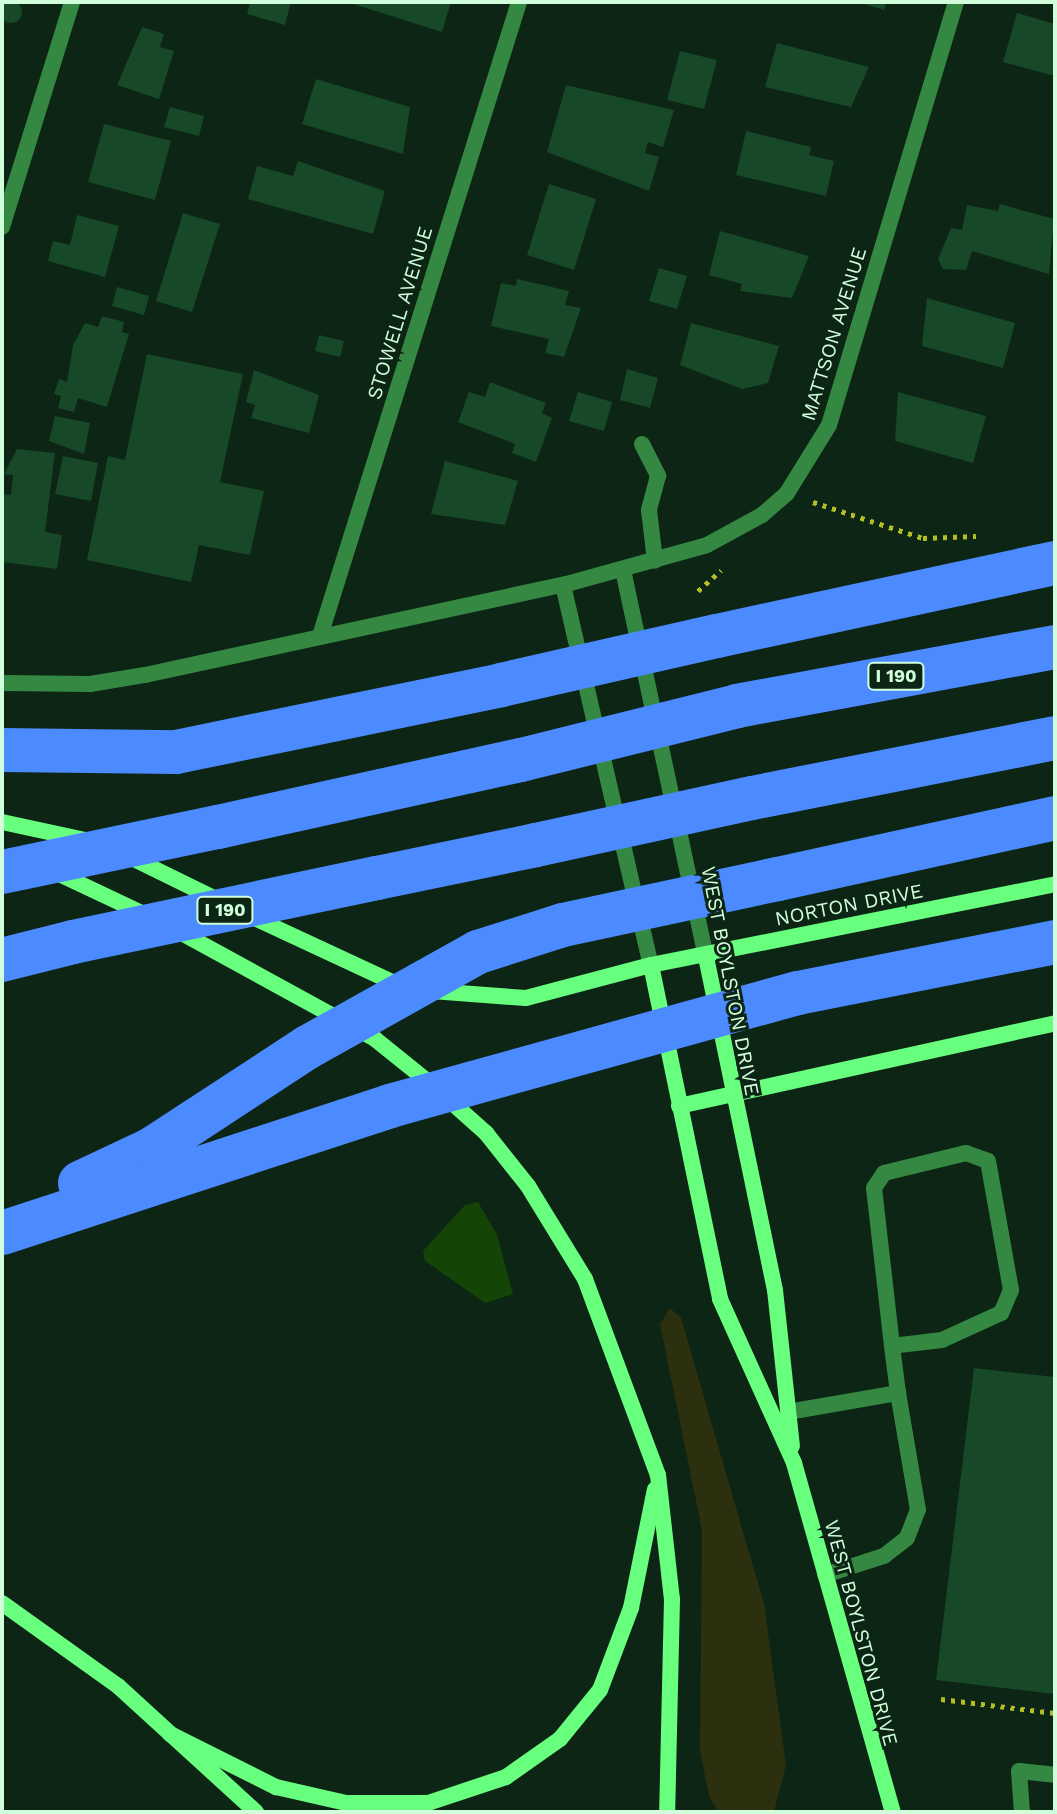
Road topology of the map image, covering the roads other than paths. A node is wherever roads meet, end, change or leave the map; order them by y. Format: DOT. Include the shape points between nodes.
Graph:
graph roads {
  1 [pos="72,2"];
  2 [pos="519,2"];
  3 [pos="956,2"];
  4 [pos="2,227"];
  5 [pos="642,444"];
  6 [pos="655,561"];
  7 [pos="1055,563"];
  8 [pos="623,570"];
  9 [pos="563,585"];
  10 [pos="320,636"];
  11 [pos="1055,647"];
  12 [pos="2,683"];
  13 [pos="1055,738"];
  14 [pos="2,750"];
  15 [pos="1055,818"];
  16 [pos="2,822"];
  17 [pos="2,850"];
  18 [pos="2,872"];
  19 [pos="1055,884"];
  20 [pos="1055,942"];
  21 [pos="706,957"];
  22 [pos="2,960"];
  23 [pos="651,965"];
  24 [pos="1055,1023"];
  25 [pos="732,1094"];
  26 [pos="679,1106"];
  27 [pos="2,1220"];
  28 [pos="2,1233"];
  29 [pos="892,1346"];
  30 [pos="898,1393"];
  31 [pos="788,1412"];
  32 [pos="794,1463"];
  33 [pos="658,1475"];
  34 [pos="825,1575"];
  35 [pos="2,1603"];
  36 [pos="170,1734"];
  37 [pos="1055,1775"];
  38 [pos="256,1812"];
  39 [pos="667,1812"];
  40 [pos="893,1812"];
  41 [pos="1022,1812"];
  1 -- 4 [label="street"];
  2 -- 10 [label="street, STOWELL AVENUE"];
  3 -- 6 [label="street, MATTSON AVENUE" via="820,443 787,493 762,515 707,545"];
  5 -- 6 [label="street" via="658,476 649,510"];
  6 -- 8 [label="street, MATTSON AVENUE"];
  7 -- 14 [label="highway, bridge" via="176,752"];
  8 -- 9 [label="street"];
  8 -- 21 [label="street, WEST BOYLSTON DRIVE"];
  9 -- 10 [label="street"];
  9 -- 23 [label="street, WEST BOYLSTON DRIVE"];
  10 -- 12 [label="street" via="90,684"];
  11 -- 18 [label="highway, I 190, bridge" via="737,706 521,760"];
  13 -- 22 [label="highway, I 190, bridge"];
  15 -- 27 [label="highway, bridge" via="563,925 478,952 308,1047 152,1149"];
  16 -- 23 [label="main road, NORTON DRIVE" via="53,829 111,849 413,989 526,998"];
  17 -- 33 [label="main road" via="274,979 375,1039 486,1133 585,1279"];
  19 -- 21 [label="main road, NORTON DRIVE"];
  20 -- 28 [label="highway, bridge" via="798,993 390,1106"];
  21 -- 23 [label="main road, NORTON DRIVE"];
  21 -- 25 [label="main road, WEST BOYLSTON DRIVE"];
  23 -- 26 [label="main road, WEST BOYLSTON DRIVE"];
  24 -- 25 [label="main road"];
  25 -- 26 [label="main road"];
  25 -- 31 [label="main road, WEST BOYLSTON DRIVE" via="775,1290"];
  26 -- 32 [label="main road, WEST BOYLSTON DRIVE" via="720,1299"];
  29 -- 29 [label="street" via="874,1188 884,1173 966,1153 988,1161 1011,1290 1001,1313 942,1340"];
  29 -- 30 [label="street"];
  30 -- 31 [label="street"];
  30 -- 34 [label="street" via="918,1510 907,1538 884,1556"];
  31 -- 32 [label="main road, WEST BOYLSTON DRIVE"];
  32 -- 34 [label="main road, WEST BOYLSTON DRIVE"];
  33 -- 36 [label="main road" via="631,1608 600,1690 560,1739 506,1777 428,1803 346,1803 276,1787"];
  33 -- 39 [label="main road" via="672,1599"];
  34 -- 40 [label="main road, WEST BOYLSTON DRIVE"];
  35 -- 36 [label="main road" via="118,1686"];
  36 -- 38 [label="main road"];
  37 -- 41 [label="street" via="1019,1771"];
}
